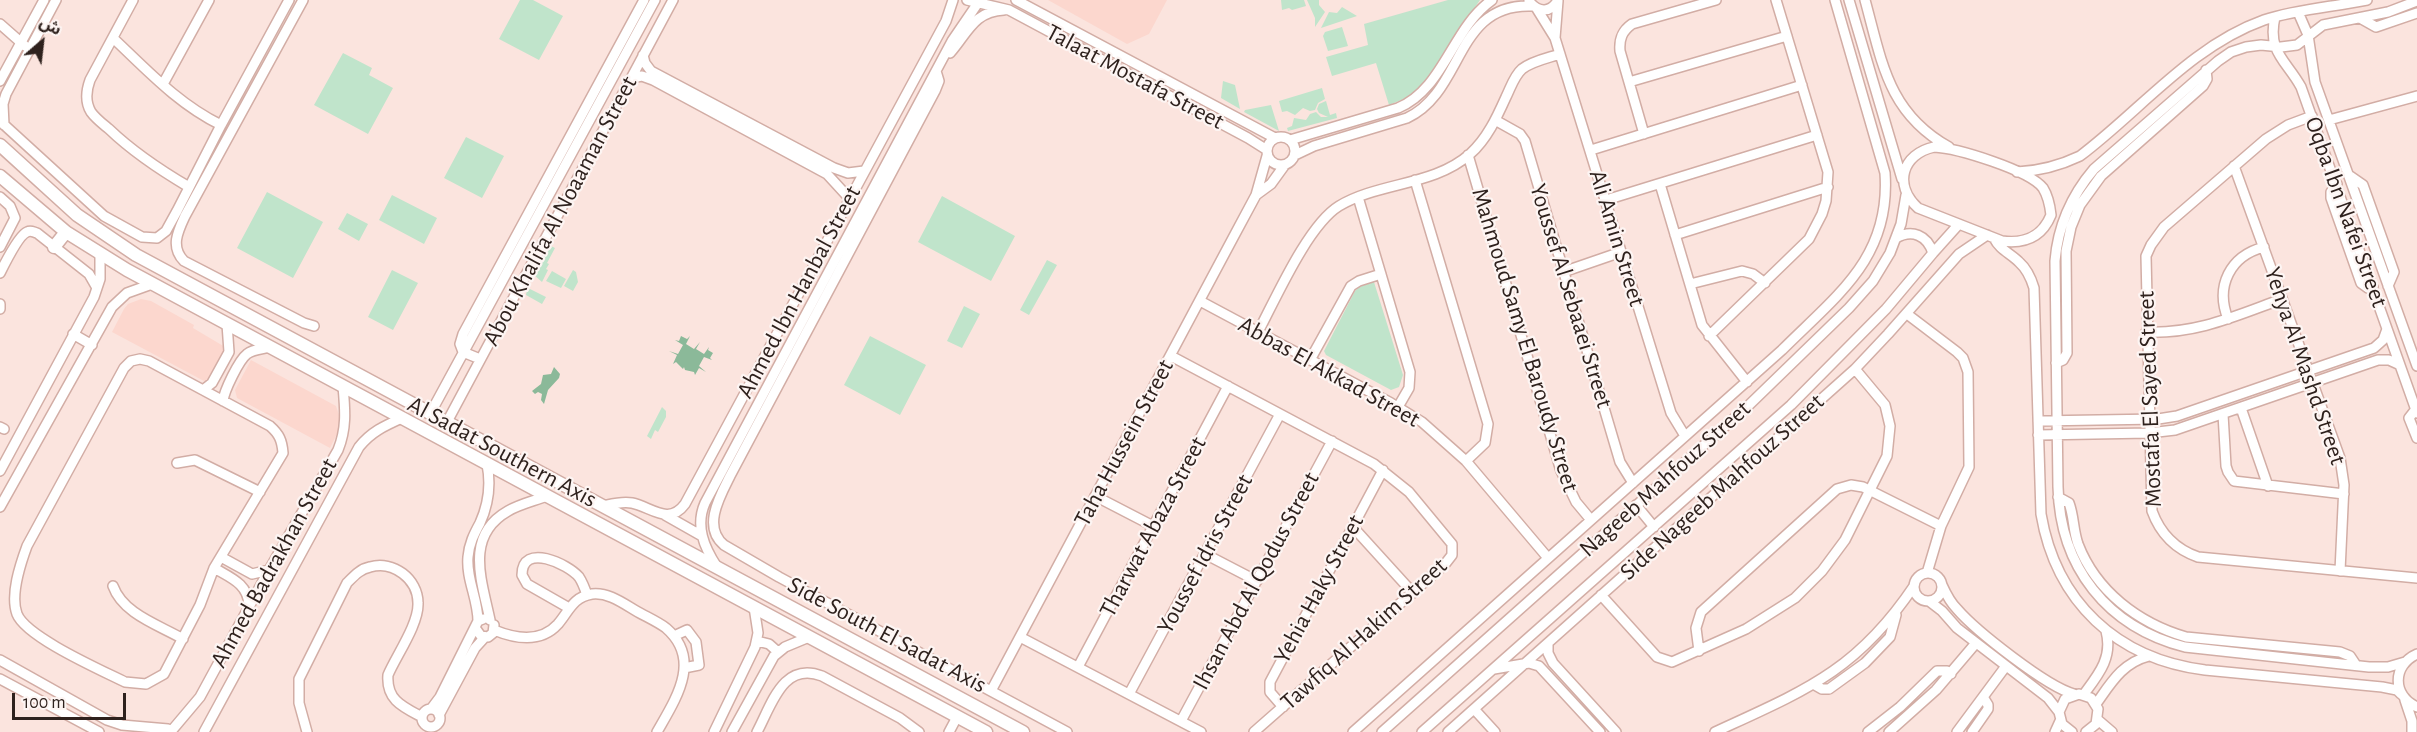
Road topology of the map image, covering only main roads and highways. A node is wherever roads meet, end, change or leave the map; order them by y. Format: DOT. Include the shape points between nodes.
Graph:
graph roads {
  1 [pos="0,145"];
  2 [pos="1,180"];
  3 [pos="66,231"];
  4 [pos="54,247"];
  5 [pos="978,730"];
  6 [pos="1023,732"];
  1 -- 6 [label="main road, Al Sadat Southern Axis" via="71,210 120,246"];
  2 -- 3 [label="main road, Al Sadat Southern Axis"];
  3 -- 4 [label="main road"];
  3 -- 5 [label="main road, Al Sadat Southern Axis" via="152,284"];
}
